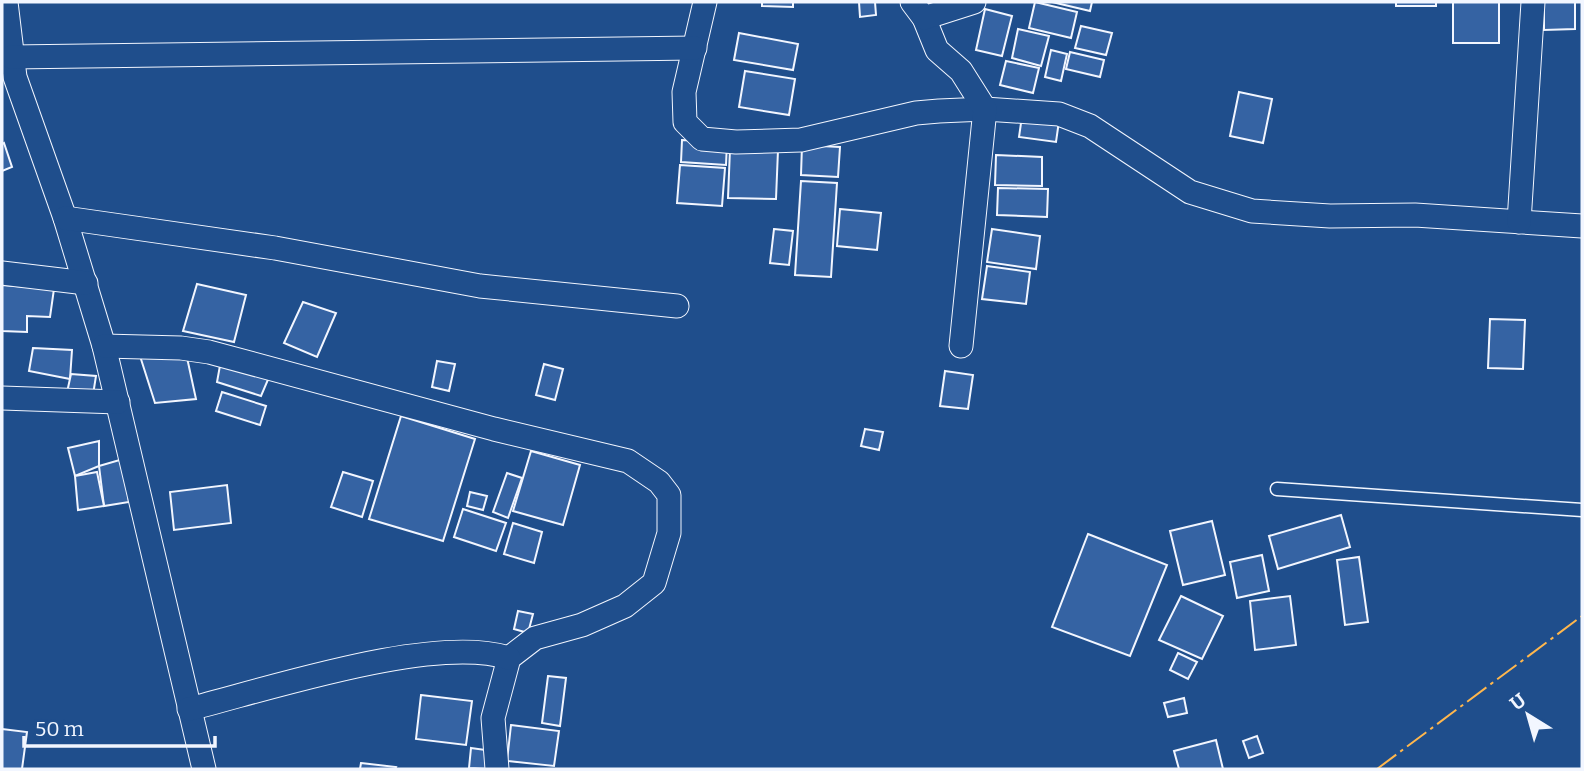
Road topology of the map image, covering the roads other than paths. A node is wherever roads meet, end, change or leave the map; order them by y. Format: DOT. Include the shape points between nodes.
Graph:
graph roads {
  1 [pos="705,2"];
  2 [pos="975,2"];
  3 [pos="1533,2"];
  4 [pos="918,10"];
  5 [pos="5,13"];
  6 [pos="695,48"];
  7 [pos="11,57"];
  8 [pos="985,109"];
  9 [pos="65,218"];
  10 [pos="1519,222"];
  11 [pos="1582,226"];
  12 [pos="2,273"];
  13 [pos="86,283"];
  14 [pos="677,306"];
  15 [pos="104,346"];
  16 [pos="961,346"];
  17 [pos="2,398"];
  18 [pos="118,402"];
  19 [pos="1277,489"];
  20 [pos="1582,510"];
  21 [pos="509,658"];
  22 [pos="189,709"];
  23 [pos="204,769"];
  24 [pos="497,769"];
  1 -- 6 [label="street"];
  2 -- 4 [label="street"];
  3 -- 10 [label="street"];
  4 -- 8 [label="street" via="937,50 961,71"];
  5 -- 7 [label="street"];
  6 -- 7 [label="street"];
  6 -- 8 [label="street" via="683,104 685,122 702,139 801,140 916,113"];
  7 -- 9 [label="street"];
  8 -- 10 [label="street" via="1059,114 1078,120 1190,192 1252,211"];
  8 -- 16 [label="street"];
  9 -- 13 [label="street"];
  9 -- 14 [label="street" via="275,248 480,286"];
  10 -- 11 [label="street"];
  12 -- 13 [label="street"];
  13 -- 15 [label="street"];
  15 -- 18 [label="street"];
  15 -- 21 [label="street" via="209,352 628,461 659,482 669,495 669,533 654,583 625,607 535,638"];
  17 -- 18 [label="street"];
  18 -- 22 [label="street"];
  19 -- 20 [label="lane"];
  21 -- 22 [label="street" via="487,651 438,653 352,668"];
  21 -- 24 [label="street" via="493,718"];
  22 -- 23 [label="street"];
}
